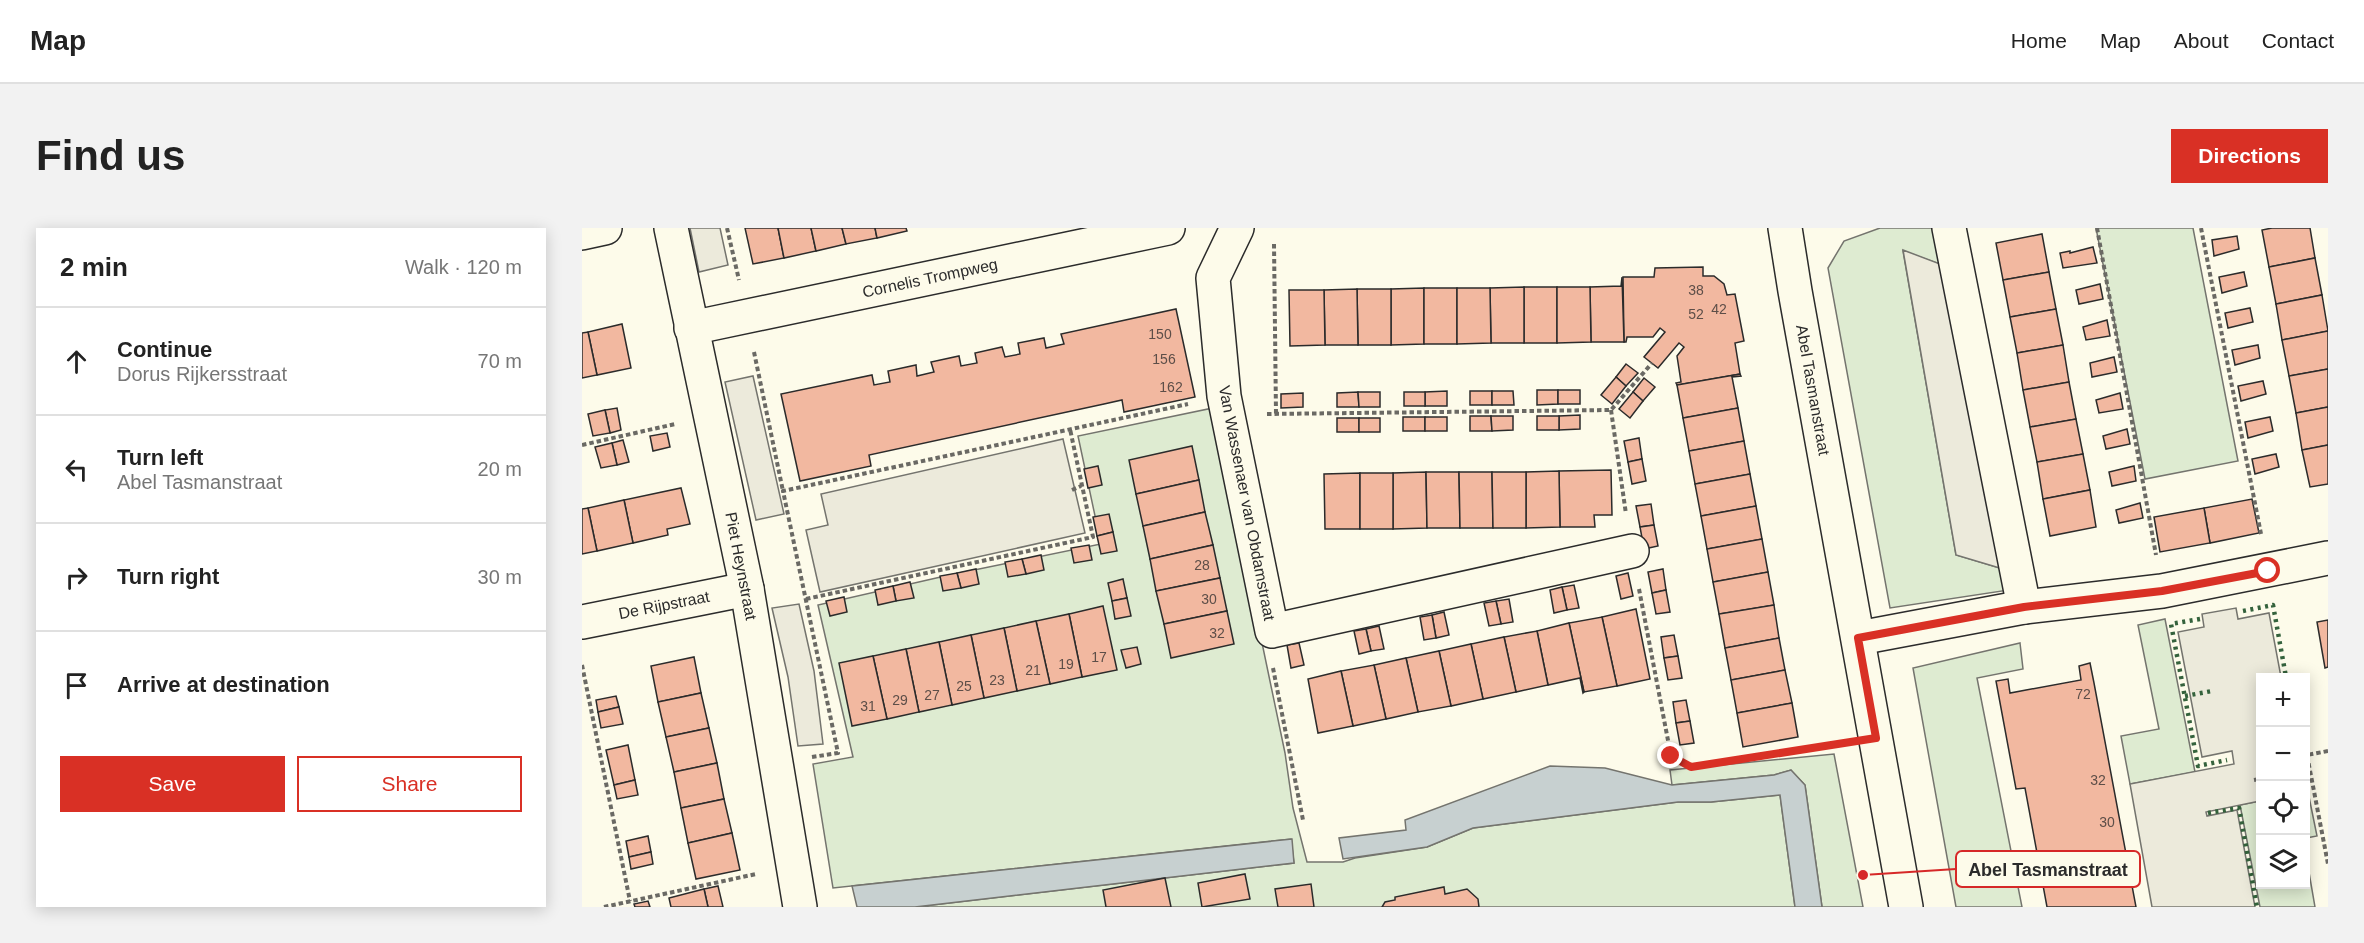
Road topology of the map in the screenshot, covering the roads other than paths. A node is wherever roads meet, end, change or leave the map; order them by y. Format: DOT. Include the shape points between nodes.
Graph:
graph roads {
  1 [pos="605,228"];
  2 [pos="671,228"];
  3 [pos="1168,228"];
  4 [pos="1238,228"];
  5 [pos="1785,228"];
  6 [pos="1949,228"];
  7 [pos="582,233"];
  8 [pos="691,328"];
  9 [pos="1632,551"];
  10 [pos="2328,558"];
  11 [pos="747,589"];
  12 [pos="2024,607"];
  13 [pos="582,622"];
  14 [pos="1858,638"];
  15 [pos="800,907"];
  16 [pos="1906,907"];
  1 -- 7 [label="street"];
  2 -- 8 [label="street, Piet Heynstraat"];
  3 -- 8 [label="street, Cornelis Trompweg"];
  4 -- 9 [label="street, Van Wassenaer van Obdamstraat" via="1213,278 1226,404 1272,631"];
  5 -- 14 [label="street, Abel Tasmanstraat"];
  6 -- 12 [label="street"];
  8 -- 11 [label="street, Piet Heynstraat"];
  10 -- 12 [label="street" via="2162,591"];
  11 -- 13 [label="street, De Rijpstraat"];
  11 -- 15 [label="street, Piet Heynstraat"];
  12 -- 14 [label="street"];
  14 -- 16 [label="street, Abel Tasmanstraat"];
}
